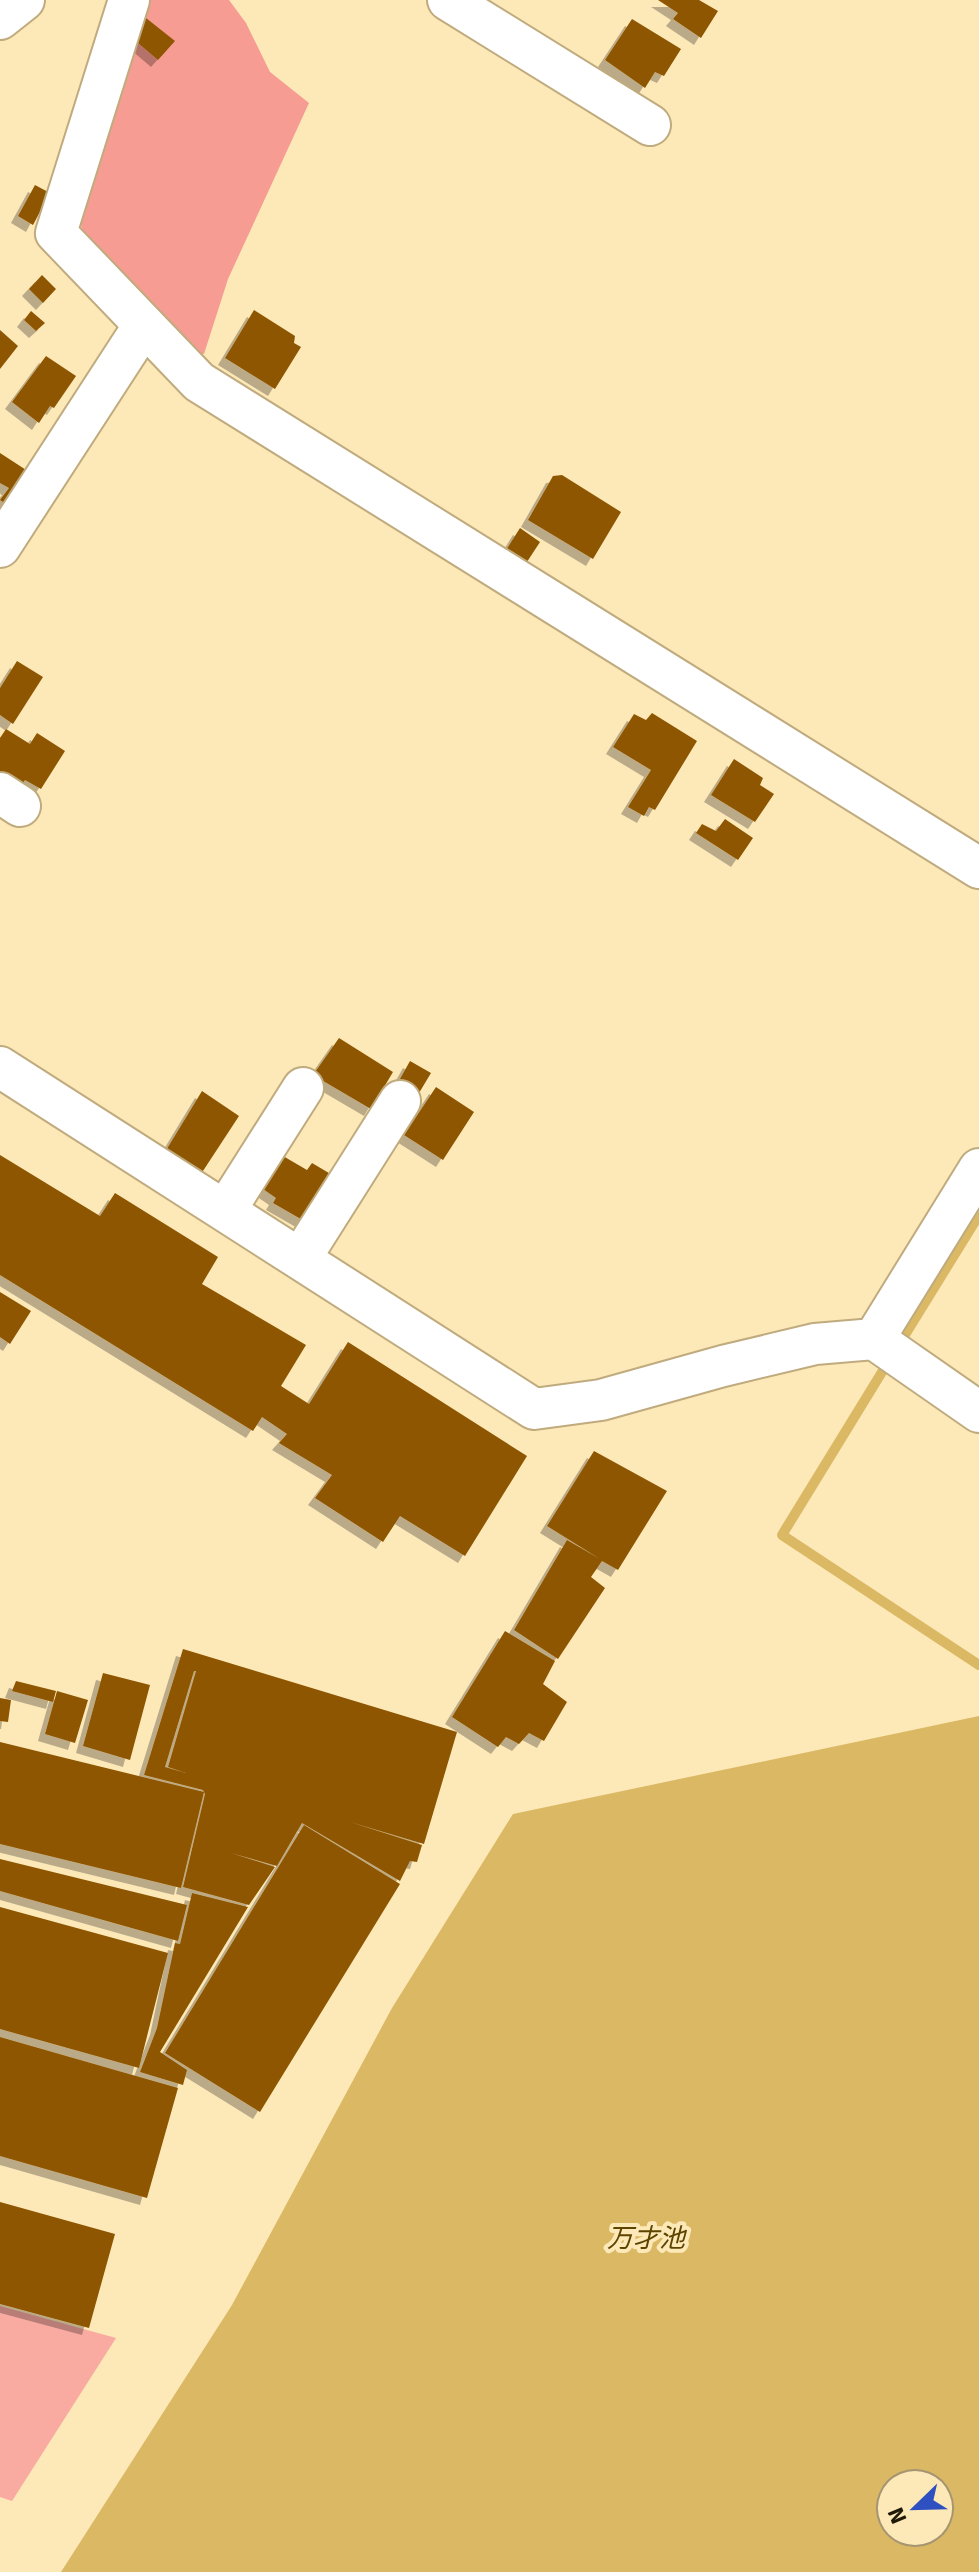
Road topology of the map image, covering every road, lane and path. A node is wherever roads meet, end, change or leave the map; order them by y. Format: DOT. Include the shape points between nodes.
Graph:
graph roads {
  1 [pos="24,0"];
  2 [pos="129,0"];
  3 [pos="448,0"];
  4 [pos="0,19"];
  5 [pos="650,125"];
  6 [pos="144,325"];
  7 [pos="3,536"];
  8 [pos="979,868"];
  9 [pos="0,1067"];
  10 [pos="303,1088"];
  11 [pos="400,1101"];
  12 [pos="979,1169"];
  13 [pos="225,1211"];
  14 [pos="300,1259"];
  15 [pos="874,1339"];
  16 [pos="979,1412"];
  1 -- 4 [label="street"];
  2 -- 6 [label="street" via="56,233"];
  3 -- 5 [label="street"];
  6 -- 7 [label="street"];
  6 -- 8 [label="street" via="199,382"];
  9 -- 13 [label="street"];
  10 -- 13 [label="street"];
  11 -- 14 [label="street"];
  12 -- 15 [label="street"];
  13 -- 14 [label="street"];
  14 -- 15 [label="street" via="534,1409 601,1400 815,1344"];
  15 -- 16 [label="street"];
}
